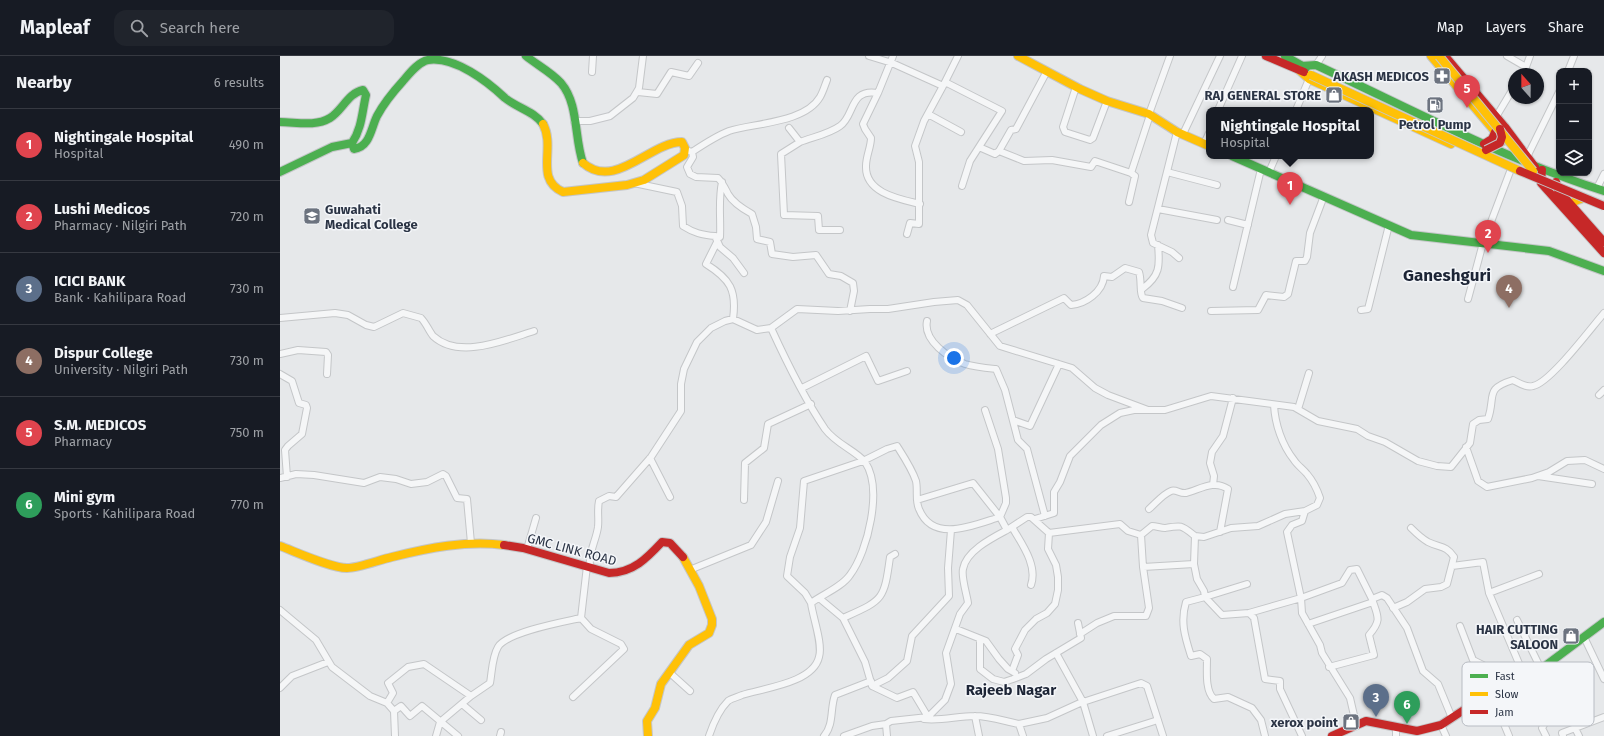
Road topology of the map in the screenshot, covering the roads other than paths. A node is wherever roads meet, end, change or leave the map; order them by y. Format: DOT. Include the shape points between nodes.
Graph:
graph roads {
  1 [pos="526,56"];
  2 [pos="593,56"];
  3 [pos="643,56"];
  4 [pos="869,56"];
  5 [pos="893,56"];
  6 [pos="958,56"];
  7 [pos="1018,56"];
  8 [pos="1170,56"];
  9 [pos="1220,56"];
  10 [pos="1242,56"];
  11 [pos="1266,56"];
  12 [pos="1285,56"];
  13 [pos="1322,56"];
  14 [pos="1431,56"];
  15 [pos="1439,56"];
  16 [pos="1445,56"];
  17 [pos="1507,56"];
  18 [pos="1530,56"];
  19 [pos="1574,56"];
  20 [pos="698,63"];
  21 [pos="892,63"];
  22 [pos="1526,67"];
  23 [pos="1301,68"];
  24 [pos="1569,68"];
  25 [pos="1047,71"];
  26 [pos="592,72"];
  27 [pos="1312,73"];
  28 [pos="827,80"];
  29 [pos="944,84"];
  30 [pos="1076,87"];
  31 [pos="638,92"];
  32 [pos="878,93"];
  33 [pos="1508,97"];
  34 [pos="1556,98"];
  35 [pos="1107,101"];
  36 [pos="1219,107"];
  37 [pos="1297,107"];
  38 [pos="928,114"];
  39 [pos="1150,114"];
  40 [pos="1496,117"];
  41 [pos="574,121"];
  42 [pos="280,122"];
  43 [pos="789,128"];
  44 [pos="1498,130"];
  45 [pos="961,132"];
  46 [pos="1180,133"];
  47 [pos="1476,140"];
  48 [pos="800,142"];
  49 [pos="352,143"];
  50 [pos="1206,145"];
  51 [pos="979,147"];
  52 [pos="1485,147"];
  53 [pos="689,151"];
  54 [pos="999,151"];
  55 [pos="1472,153"];
  56 [pos="1239,159"];
  57 [pos="1275,159"];
  58 [pos="1524,160"];
  59 [pos="1261,169"];
  60 [pos="1511,169"];
  61 [pos="1535,171"];
  62 [pos="280,172"];
  63 [pos="1167,172"];
  64 [pos="1269,172"];
  65 [pos="1131,173"];
  66 [pos="1604,174"];
  67 [pos="1555,175"];
  68 [pos="722,182"];
  69 [pos="634,183"];
  70 [pos="1541,183"];
  71 [pos="1217,185"];
  72 [pos="962,186"];
  73 [pos="1558,190"];
  74 [pos="1601,190"];
  75 [pos="1324,196"];
  76 [pos="1581,199"];
  77 [pos="1604,200"];
  78 [pos="1129,202"];
  79 [pos="920,204"];
  80 [pos="1572,206"];
  81 [pos="1604,207"];
  82 [pos="1158,209"];
  83 [pos="1217,220"];
  84 [pos="1228,220"];
  85 [pos="1248,225"];
  86 [pos="1390,225"];
  87 [pos="840,230"];
  88 [pos="907,234"];
  89 [pos="716,239"];
  90 [pos="1604,242"];
  91 [pos="1483,243"];
  92 [pos="1158,245"];
  93 [pos="1604,253"];
  94 [pos="1179,258"];
  95 [pos="1604,272"];
  96 [pos="744,273"];
  97 [pos="1233,286"];
  98 [pos="1142,289"];
  99 [pos="1468,300"];
  100 [pos="1182,308"];
  101 [pos="1361,310"];
  102 [pos="850,311"];
  103 [pos="1211,311"];
  104 [pos="1604,313"];
  105 [pos="280,318"];
  106 [pos="733,319"];
  107 [pos="927,321"];
  108 [pos="771,328"];
  109 [pos="534,331"];
  110 [pos="990,334"];
  111 [pos="280,354"];
  112 [pos="1059,364"];
  113 [pos="907,371"];
  114 [pos="1309,373"];
  115 [pos="280,374"];
  116 [pos="327,374"];
  117 [pos="802,388"];
  118 [pos="1604,390"];
  119 [pos="1599,395"];
  120 [pos="1233,398"];
  121 [pos="811,404"];
  122 [pos="1274,405"];
  123 [pos="1298,409"];
  124 [pos="985,410"];
  125 [pos="1148,410"];
  126 [pos="1013,420"];
  127 [pos="1466,447"];
  128 [pos="650,458"];
  129 [pos="863,461"];
  130 [pos="1604,469"];
  131 [pos="1538,476"];
  132 [pos="287,477"];
  133 [pos="280,478"];
  134 [pos="778,481"];
  135 [pos="1592,484"];
  136 [pos="1213,485"];
  137 [pos="670,497"];
  138 [pos="744,500"];
  139 [pos="917,500"];
  140 [pos="1149,509"];
  141 [pos="1305,511"];
  142 [pos="1045,516"];
  143 [pos="1000,517"];
  144 [pos="536,518"];
  145 [pos="1035,519"];
  146 [pos="1009,528"];
  147 [pos="1410,528"];
  148 [pos="951,530"];
  149 [pos="1220,532"];
  150 [pos="1048,533"];
  151 [pos="1141,534"];
  152 [pos="1195,536"];
  153 [pos="471,544"];
  154 [pos="280,546"];
  155 [pos="527,549"];
  156 [pos="895,554"];
  157 [pos="1194,564"];
  158 [pos="1452,566"];
  159 [pos="589,567"];
  160 [pos="1143,567"];
  161 [pos="692,569"];
  162 [pos="1539,574"];
  163 [pos="1031,584"];
  164 [pos="1247,584"];
  165 [pos="1489,593"];
  166 [pos="819,598"];
  167 [pos="1205,598"];
  168 [pos="1301,598"];
  169 [pos="1372,601"];
  170 [pos="811,603"];
  171 [pos="1393,608"];
  172 [pos="280,610"];
  173 [pos="1249,613"];
  174 [pos="581,618"];
  175 [pos="843,618"];
  176 [pos="1517,620"];
  177 [pos="1604,622"];
  178 [pos="1078,623"];
  179 [pos="1308,624"];
  180 [pos="1460,626"];
  181 [pos="956,629"];
  182 [pos="1080,634"];
  183 [pos="1584,637"];
  184 [pos="980,639"];
  185 [pos="1056,653"];
  186 [pos="328,662"];
  187 [pos="1477,662"];
  188 [pos="1518,662"];
  189 [pos="1538,662"];
  190 [pos="1550,662"];
  191 [pos="1329,667"];
  192 [pos="1012,671"];
  193 [pos="670,673"];
  194 [pos="1020,676"];
  195 [pos="1604,679"];
  196 [pos="871,683"];
  197 [pos="280,688"];
  198 [pos="690,691"];
  199 [pos="471,696"];
  200 [pos="573,697"];
  201 [pos="1083,702"];
  202 [pos="388,703"];
  203 [pos="462,704"];
  204 [pos="394,711"];
  205 [pos="1462,711"];
  206 [pos="975,716"];
  207 [pos="928,717"];
  208 [pos="1452,718"];
  209 [pos="1604,718"];
  210 [pos="919,719"];
  211 [pos="481,720"];
  212 [pos="1158,720"];
  213 [pos="1594,721"];
  214 [pos="440,722"];
  215 [pos="886,724"];
  216 [pos="1018,724"];
  217 [pos="1356,724"];
  218 [pos="1441,725"];
  219 [pos="1396,726"];
  220 [pos="1506,726"];
  221 [pos="1543,726"];
  222 [pos="1581,726"];
  223 [pos="1575,728"];
  224 [pos="1561,735"];
  225 [pos="394,736"];
  226 [pos="436,736"];
  227 [pos="458,736"];
  228 [pos="648,736"];
  229 [pos="709,736"];
  230 [pos="824,736"];
  231 [pos="844,736"];
  232 [pos="888,736"];
  233 [pos="979,736"];
  234 [pos="1023,736"];
  235 [pos="1093,736"];
  236 [pos="1108,736"];
  237 [pos="1163,736"];
  238 [pos="1265,736"];
  239 [pos="1302,736"];
  240 [pos="1332,736"];
  241 [pos="1396,736"];
  242 [pos="1446,736"];
  243 [pos="1509,736"];
  244 [pos="1546,736"];
  245 [pos="1579,736"];
  1 -- 41 [label="main road" via="556,77 564,88"];
  2 -- 26 [label="street"];
  3 -- 31 [label="street"];
  4 -- 21 [label="street"];
  5 -- 21 [label="street"];
  6 -- 29 [label="street"];
  7 -- 25 [label="main road"];
  8 -- 39 [label="street"];
  9 -- 46 [label="street"];
  10 -- 36 [label="street"];
  11 -- 23 [label="main road"];
  12 -- 23 [label="main road"];
  13 -- 27 [label="street"];
  14 -- 44 [label="main road"];
  15 -- 44 [label="main road, bridge"];
  16 -- 40 [label="main road"];
  17 -- 22 [label="street"];
  18 -- 22 [label="street"];
  19 -- 24 [label="street"];
  20 -- 31 [label="street" via="689,76 671,72 658,94"];
  21 -- 29 [label="street"];
  21 -- 32 [label="street"];
  23 -- 27 [label="main road"];
  25 -- 30 [label="main road"];
  25 -- 54 [label="street" via="1016,129 1011,130"];
  27 -- 37 [label="street"];
  27 -- 47 [label="main road"];
  27 -- 52 [label="main road"];
  27 -- 55 [label="main road"];
  27 -- 81 [label="main road, bridge" via="1513,168"];
  28 -- 53 [label="street" via="820,98 796,115 781,121 729,131"];
  29 -- 38 [label="street"];
  29 -- 51 [label="street" via="1002,111"];
  30 -- 35 [label="main road"];
  30 -- 35 [label="street" via="1063,127 1065,132 1090,140 1093,138"];
  31 -- 41 [label="street" via="610,116 590,121"];
  32 -- 48 [label="street" via="871,91 861,96 852,104 848,118 838,127"];
  32 -- 79 [label="street" via="863,124 871,138 865,167 868,177 873,187 900,200"];
  33 -- 40 [label="street"];
  34 -- 58 [label="street"];
  35 -- 39 [label="main road"];
  38 -- 45 [label="street"];
  38 -- 79 [label="street" via="915,146 919,162"];
  39 -- 46 [label="main road"];
  39 -- 65 [label="street"];
  40 -- 58 [label="main road"];
  41 -- 53 [label="main road" via="578,152 582,162 589,170 602,174 640,160 674,142 682,142"];
  42 -- 49 [label="main road" via="313,124 323,121 337,113 356,92 363,90 366,95 362,123 358,136"];
  43 -- 48 [label="street"];
  44 -- 52 [label="main road, bridge" via="1502,137 1501,143 1496,148"];
  44 -- 58 [label="main road"];
  44 -- 61 [label="main road, bridge"];
  46 -- 50 [label="main road"];
  46 -- 63 [label="street"];
  47 -- 52 [label="main road"];
  47 -- 55 [label="main road" via="1478,148"];
  48 -- 87 [label="street" via="781,154 784,215 818,216 818,230"];
  49 -- 62 [label="main road" via="332,147"];
  49 -- 69 [label="main road" via="354,149 359,149 366,143 378,114 394,93 415,69 427,59 435,57 447,59 467,68 543,123 547,131 548,183 554,190 563,192"];
  51 -- 54 [label="street" via="995,154"];
  51 -- 72 [label="street" via="970,161"];
  52 -- 58 [label="main road"];
  52 -- 61 [label="main road, bridge"];
  53 -- 68 [label="street" via="694,157 687,167 690,174 696,177 718,178"];
  53 -- 69 [label="main road" via="644,180"];
  54 -- 65 [label="street" via="1024,161 1052,160 1091,166 1095,161"];
  55 -- 60 [label="main road"];
  56 -- 59 [label="main road"];
  57 -- 64 [label="street"];
  58 -- 61 [label="main road"];
  58 -- 61 [label="main road"];
  59 -- 64 [label="main road"];
  59 -- 85 [label="street"];
  60 -- 61 [label="main road"];
  60 -- 91 [label="street"];
  61 -- 67 [label="main road"];
  61 -- 70 [label="main road"];
  61 -- 70 [label="main road"];
  61 -- 77 [label="main road"];
  63 -- 71 [label="street"];
  63 -- 82 [label="street"];
  64 -- 75 [label="main road"];
  65 -- 78 [label="street" via="1135,176"];
  66 -- 74 [label="street"];
  67 -- 73 [label="main road"];
  67 -- 74 [label="main road"];
  68 -- 89 [label="street" via="719,200 720,237"];
  68 -- 102 [label="street" via="729,195 752,214 757,239 770,242 772,254 793,257 816,255 829,274 841,276 853,283"];
  69 -- 89 [label="street" via="677,192 682,206 683,226 693,233"];
  70 -- 73 [label="main road"];
  70 -- 93 [label="main road"];
  73 -- 76 [label="main road"];
  73 -- 80 [label="main road"];
  75 -- 86 [label="main road"];
  75 -- 103 [label="street" via="1310,233 1307,257 1305,261 1296,261 1288,294 1284,298 1266,295 1258,310"];
  76 -- 80 [label="main road" via="1575,201"];
  76 -- 81 [label="main road"];
  79 -- 88 [label="street" via="919,224 910,223"];
  80 -- 90 [label="main road"];
  82 -- 83 [label="street"];
  82 -- 92 [label="street" via="1151,236 1153,243"];
  84 -- 85 [label="street"];
  85 -- 97 [label="street"];
  86 -- 91 [label="main road" via="1411,235"];
  86 -- 101 [label="street" via="1368,309"];
  89 -- 96 [label="street"];
  89 -- 106 [label="street" via="706,264 724,276 732,287"];
  91 -- 95 [label="main road" via="1549,251"];
  91 -- 99 [label="street"];
  92 -- 94 [label="street"];
  92 -- 98 [label="street" via="1159,263 1156,277"];
  98 -- 100 [label="street" via="1140,295 1143,298"];
  98 -- 110 [label="street" via="1138,272 1125,268 1112,277 1104,276 1094,296 1080,304 1071,306 1064,298"];
  102 -- 108 [label="street" via="797,309"];
  102 -- 110 [label="street" via="888,310 958,300 967,305"];
  104 -- 127 [label="street" via="1546,378 1533,386 1523,386 1513,380 1500,384 1492,394 1488,419 1473,424 1470,443"];
  105 -- 109 [label="street" via="335,313 348,315 374,327 403,313 421,318 432,335 442,342 463,348"];
  106 -- 108 [label="street" via="757,330"];
  106 -- 128 [label="street" via="711,328 697,342 684,368 681,411"];
  107 -- 126 [label="street" via="929,337 953,358 966,364 996,369"];
  108 -- 117 [label="street"];
  110 -- 112 [label="street" via="1000,346"];
  111 -- 116 [label="street" via="298,350 326,352"];
  112 -- 125 [label="street" via="1072,368 1102,392"];
  112 -- 126 [label="street" via="1030,426"];
  113 -- 117 [label="street" via="878,382 866,356"];
  114 -- 123 [label="street"];
  115 -- 132 [label="street" via="292,381 299,403 306,405 307,408 302,434 286,450"];
  117 -- 121 [label="street"];
  118 -- 119 [label="street"];
  120 -- 122 [label="street"];
  120 -- 125 [label="street" via="1211,396 1165,410"];
  120 -- 136 [label="street" via="1223,436 1212,452 1210,463 1214,476"];
  121 -- 129 [label="street" via="832,437"];
  121 -- 138 [label="street" via="768,424 764,448 745,463"];
  122 -- 123 [label="street"];
  122 -- 141 [label="street" via="1285,445 1294,461 1313,482 1320,498 1317,505"];
  123 -- 127 [label="street" via="1318,421 1357,429 1418,461 1436,466 1451,467"];
  124 -- 143 [label="street" via="998,449 1006,498"];
  125 -- 142 [label="street" via="1120,413 1101,425 1082,443 1070,456 1054,492 1054,513"];
  126 -- 142 [label="street" via="1018,440 1028,449"];
  127 -- 131 [label="street" via="1478,481 1487,487"];
  128 -- 137 [label="street"];
  128 -- 159 [label="street" via="616,497 609,496 599,502 596,537"];
  129 -- 139 [label="street" via="897,446 916,482"];
  129 -- 166 [label="street" via="873,483 873,511 861,553 850,576"];
  129 -- 170 [label="street" via="804,481 800,528 790,557 787,576 805,593"];
  130 -- 131 [label="street" via="1585,460 1567,461"];
  131 -- 135 [label="street"];
  132 -- 133 [label="street"];
  132 -- 153 [label="street" via="296,474 314,475 364,483 380,477 410,484 427,482 442,474 446,476 457,498 467,499"];
  134 -- 161 [label="street" via="766,522 751,545"];
  136 -- 140 [label="street" via="1186,493 1170,491"];
  136 -- 149 [label="street" via="1228,488"];
  139 -- 143 [label="street" via="973,483"];
  139 -- 148 [label="street" via="919,509 929,524"];
  141 -- 149 [label="street" via="1285,514 1258,526 1231,528"];
  141 -- 168 [label="street" via="1302,521 1292,525 1287,532"];
  142 -- 145 [label="street"];
  143 -- 146 [label="street"];
  143 -- 148 [label="street"];
  144 -- 155 [label="street"];
  145 -- 146 [label="street" via="1027,517"];
  145 -- 150 [label="street"];
  146 -- 163 [label="street" via="1029,558 1033,569"];
  146 -- 181 [label="street" via="968,558 963,570 968,603 960,614"];
  147 -- 158 [label="street" via="1429,542 1444,546 1450,551 1454,558"];
  148 -- 196 [label="street" via="949,596 912,636 907,661 888,678"];
  149 -- 152 [label="street" via="1204,537"];
  150 -- 151 [label="street" via="1120,524 1128,531"];
  150 -- 192 [label="street" via="1048,549 1056,565 1058,577 1056,604 1025,630 1015,649 1018,655"];
  151 -- 152 [label="street" via="1152,526 1164,528 1177,525"];
  151 -- 160 [label="street"];
  152 -- 157 [label="street"];
  153 -- 154 [label="main road, GMC LINK ROAD" via="394,556 347,568 312,559"];
  153 -- 155 [label="main road, GMC LINK ROAD" via="486,543"];
  155 -- 159 [label="main road, GMC LINK ROAD"];
  156 -- 175 [label="street" via="890,557 880,598 870,606"];
  157 -- 160 [label="street"];
  157 -- 167 [label="street" via="1196,579 1204,591"];
  158 -- 165 [label="street" via="1483,562"];
  158 -- 171 [label="street" via="1448,584 1425,590"];
  159 -- 161 [label="main road, GMC LINK ROAD" via="609,573 626,572 662,542 668,541"];
  159 -- 174 [label="street"];
  160 -- 182 [label="street" via="1149,608 1146,616 1114,616"];
  161 -- 193 [label="main road, GMC LINK ROAD" via="713,626 704,637 689,644"];
  162 -- 165 [label="street"];
  164 -- 167 [label="street"];
  165 -- 188 [label="street"];
  166 -- 170 [label="street"];
  166 -- 175 [label="street"];
  167 -- 173 [label="street" via="1222,615"];
  167 -- 238 [label="street" via="1186,602 1183,611 1183,632 1191,656 1200,654 1207,659 1206,674 1214,699 1228,697 1252,708 1261,720"];
  168 -- 169 [label="street" via="1342,583 1350,570 1357,569"];
  168 -- 173 [label="street"];
  168 -- 179 [label="street" via="1302,613"];
  169 -- 171 [label="street" via="1382,595"];
  169 -- 179 [label="street"];
  169 -- 191 [label="street" via="1379,618 1377,626 1369,635 1374,655"];
  170 -- 229 [label="street" via="820,648 820,658 813,669 788,683 729,700 717,717"];
  171 -- 208 [label="street" via="1407,628 1423,671 1438,684"];
  172 -- 186 [label="street" via="316,640"];
  173 -- 239 [label="street" via="1254,618 1265,679 1280,681 1280,689"];
  174 -- 199 [label="street" via="542,626 502,641 495,655 490,683"];
  174 -- 200 [label="street" via="591,629 621,644 624,649"];
  175 -- 196 [label="street" via="865,662"];
  176 -- 189 [label="street"];
  177 -- 183 [label="main road"];
  178 -- 182 [label="street"];
  179 -- 191 [label="street"];
  180 -- 187 [label="street" via="1473,660"];
  181 -- 184 [label="street"];
  181 -- 207 [label="street" via="946,653 951,684 945,700"];
  182 -- 185 [label="street" via="1081,638"];
  183 -- 190 [label="main road"];
  183 -- 195 [label="street"];
  184 -- 192 [label="street" via="986,641"];
  184 -- 194 [label="street" via="980,669 1004,682"];
  185 -- 194 [label="street"];
  185 -- 201 [label="street"];
  186 -- 197 [label="street" via="292,676"];
  186 -- 202 [label="street" via="370,696"];
  191 -- 217 [label="street" via="1350,698"];
  192 -- 194 [label="street"];
  193 -- 198 [label="street"];
  193 -- 228 [label="main road, GMC LINK ROAD" via="661,684 655,708 647,721"];
  196 -- 207 [label="street" via="897,698 913,692"];
  196 -- 230 [label="street" via="835,695 831,706 832,720"];
  199 -- 202 [label="street" via="424,664 417,664 388,683 393,693"];
  199 -- 203 [label="street"];
  201 -- 212 [label="street" via="1141,683 1147,686"];
  201 -- 216 [label="street" via="1047,718"];
  201 -- 235 [label="street"];
  202 -- 204 [label="street"];
  203 -- 211 [label="street"];
  203 -- 214 [label="street"];
  204 -- 214 [label="street" via="401,706 410,716 422,706"];
  204 -- 225 [label="street"];
  205 -- 208 [label="main road"];
  206 -- 210 [label="street" via="939,721"];
  206 -- 216 [label="street"];
  206 -- 233 [label="street"];
  207 -- 210 [label="street"];
  208 -- 218 [label="main road"];
  209 -- 213 [label="street"];
  210 -- 215 [label="street" via="891,721"];
  212 -- 236 [label="street"];
  212 -- 237 [label="street"];
  214 -- 226 [label="street"];
  214 -- 227 [label="street"];
  215 -- 231 [label="street"];
  215 -- 232 [label="street"];
  216 -- 234 [label="street"];
  217 -- 219 [label="main road" via="1366,721"];
  217 -- 240 [label="main road"];
  218 -- 219 [label="main road" via="1417,731"];
  218 -- 242 [label="street"];
  219 -- 241 [label="street"];
  220 -- 243 [label="street"];
  221 -- 244 [label="street"];
  222 -- 223 [label="street"];
  223 -- 224 [label="street"];
  223 -- 245 [label="street"];
}
